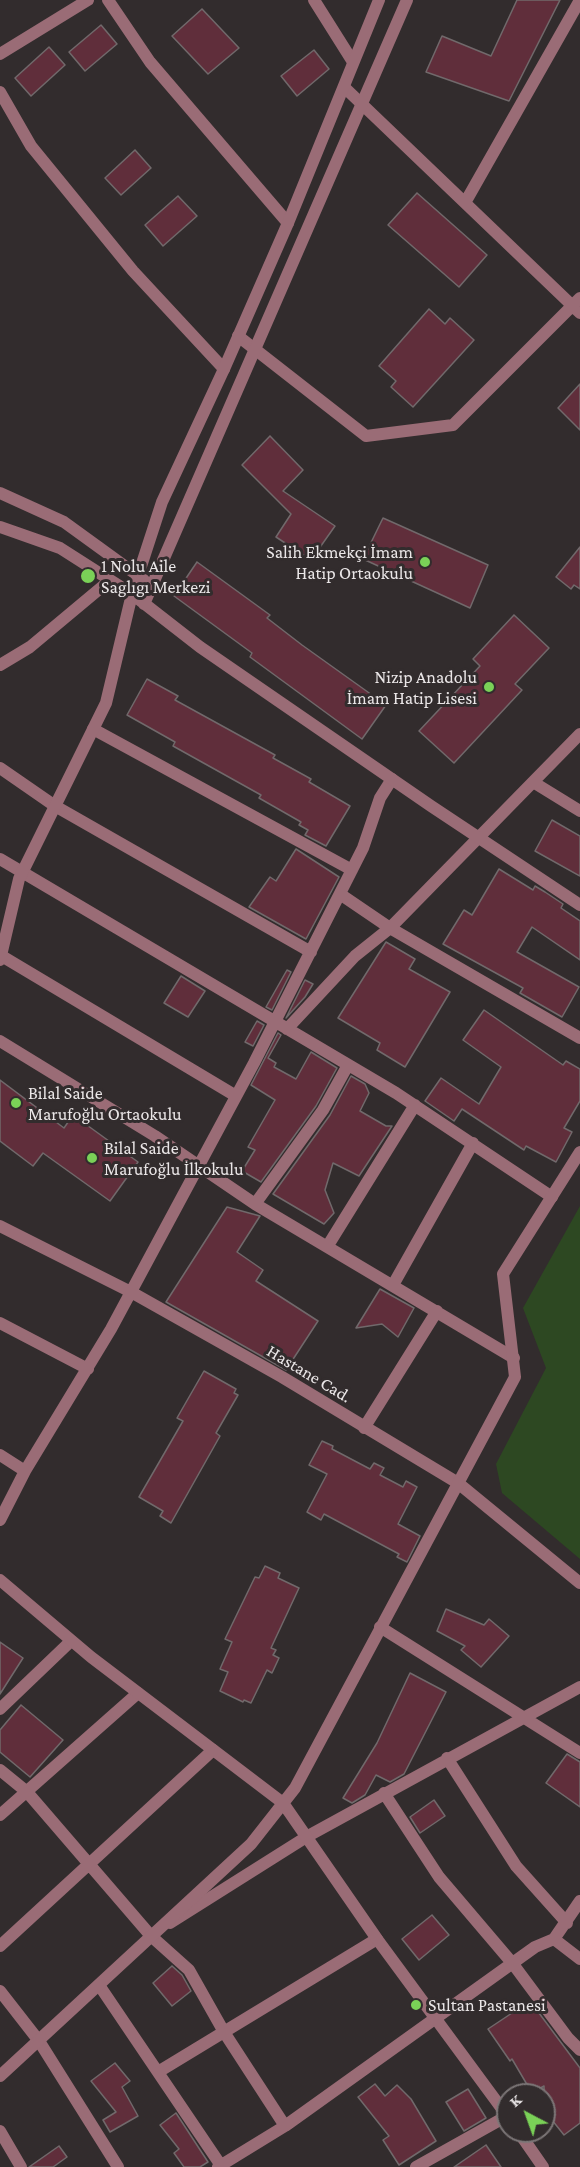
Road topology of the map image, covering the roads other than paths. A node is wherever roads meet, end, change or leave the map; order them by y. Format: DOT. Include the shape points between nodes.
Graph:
graph roads {
  1 [pos="88,0"];
  2 [pos="108,0"];
  3 [pos="314,0"];
  4 [pos="379,0"];
  5 [pos="407,0"];
  6 [pos="580,0"];
  7 [pos="0,54"];
  8 [pos="353,62"];
  9 [pos="344,87"];
  10 [pos="0,93"];
  11 [pos="361,102"];
  12 [pos="466,201"];
  13 [pos="288,223"];
  14 [pos="578,306"];
  15 [pos="238,336"];
  16 [pos="254,348"];
  17 [pos="224,369"];
  18 [pos="0,493"];
  19 [pos="0,527"];
  20 [pos="138,576"];
  21 [pos="109,581"];
  22 [pos="152,586"];
  23 [pos="132,594"];
  24 [pos="144,604"];
  25 [pos="0,665"];
  26 [pos="93,729"];
  27 [pos="580,734"];
  28 [pos="0,768"];
  29 [pos="392,779"];
  30 [pos="533,782"];
  31 [pos="55,806"];
  32 [pos="580,811"];
  33 [pos="479,839"];
  34 [pos="0,859"];
  35 [pos="352,870"];
  36 [pos="22,873"];
  37 [pos="340,894"];
  38 [pos="580,905"];
  39 [pos="390,928"];
  40 [pos="311,952"];
  41 [pos="1,957"];
  42 [pos="275,1023"];
  43 [pos="287,1029"];
  44 [pos="580,1038"];
  45 [pos="0,1041"];
  46 [pos="348,1065"];
  47 [pos="236,1096"];
  48 [pos="415,1105"];
  49 [pos="473,1143"];
  50 [pos="580,1152"];
  51 [pos="199,1166"];
  52 [pos="552,1197"];
  53 [pos="255,1204"];
  54 [pos="0,1226"];
  55 [pos="327,1247"];
  56 [pos="393,1285"];
  57 [pos="131,1292"];
  58 [pos="437,1311"];
  59 [pos="0,1323"];
  60 [pos="514,1358"];
  61 [pos="88,1369"];
  62 [pos="364,1428"];
  63 [pos="0,1455"];
  64 [pos="25,1471"];
  65 [pos="458,1483"];
  66 [pos="0,1520"];
  67 [pos="0,1580"];
  68 [pos="580,1583"];
  69 [pos="380,1628"];
  70 [pos="71,1641"];
  71 [pos="580,1687"];
  72 [pos="138,1693"];
  73 [pos="0,1709"];
  74 [pos="522,1719"];
  75 [pos="213,1749"];
  76 [pos="580,1753"];
  77 [pos="447,1758"];
  78 [pos="0,1770"];
  79 [pos="27,1792"];
  80 [pos="384,1793"];
  81 [pos="283,1803"];
  82 [pos="0,1815"];
  83 [pos="308,1836"];
  84 [pos="87,1864"];
  85 [pos="580,1901"];
  86 [pos="567,1923"];
  87 [pos="154,1934"];
  88 [pos="378,1939"];
  89 [pos="554,1939"];
  90 [pos="0,1946"];
  91 [pos="580,1959"];
  92 [pos="513,1964"];
  93 [pos="99,1985"];
  94 [pos="0,1991"];
  95 [pos="435,2019"];
  96 [pos="224,2032"];
  97 [pos="39,2041"];
  98 [pos="580,2050"];
  99 [pos="158,2072"];
  100 [pos="0,2076"];
  101 [pos="496,2100"];
  102 [pos="496,2123"];
  103 [pos="285,2126"];
  104 [pos="0,2131"];
  105 [pos="526,2143"];
  106 [pos="21,2167"];
  107 [pos="118,2167"];
  108 [pos="220,2167"];
  109 [pos="416,2167"];
  110 [pos="543,2167"];
  1 -- 7 [label="street"];
  2 -- 13 [label="street" via="150,62"];
  3 -- 8 [label="street"];
  4 -- 8 [label="street"];
  5 -- 11 [label="street"];
  6 -- 12 [label="street"];
  8 -- 9 [label="street"];
  9 -- 11 [label="street"];
  9 -- 13 [label="street"];
  10 -- 17 [label="street" via="31,147 133,271"];
  11 -- 12 [label="street"];
  11 -- 16 [label="street"];
  12 -- 14 [label="street"];
  13 -- 15 [label="street"];
  14 -- 16 [label="street" via="453,425 366,436"];
  15 -- 16 [label="street"];
  15 -- 17 [label="street"];
  16 -- 22 [label="street"];
  17 -- 20 [label="street" via="162,502"];
  18 -- 20 [label="street" via="64,522"];
  19 -- 21 [label="street" via="60,548"];
  20 -- 22 [label="street"];
  20 -- 23 [label="street"];
  21 -- 23 [label="street"];
  21 -- 25 [label="street" via="30,647"];
  22 -- 24 [label="street"];
  23 -- 24 [label="street"];
  23 -- 26 [label="street" via="106,703"];
  24 -- 29 [label="street"];
  26 -- 31 [label="street"];
  26 -- 35 [label="street"];
  27 -- 30 [label="street"];
  28 -- 31 [label="street"];
  29 -- 33 [label="street"];
  29 -- 35 [label="street" via="380,798"];
  30 -- 32 [label="street"];
  30 -- 33 [label="street"];
  31 -- 36 [label="street"];
  31 -- 40 [label="street"];
  33 -- 38 [label="street"];
  33 -- 39 [label="street"];
  34 -- 36 [label="street"];
  35 -- 37 [label="street"];
  36 -- 41 [label="street"];
  36 -- 42 [label="street"];
  37 -- 39 [label="street"];
  37 -- 40 [label="street"];
  39 -- 43 [label="street" via="355,956"];
  39 -- 44 [label="street"];
  40 -- 42 [label="street"];
  41 -- 47 [label="street"];
  42 -- 43 [label="street"];
  42 -- 47 [label="street"];
  43 -- 46 [label="street"];
  45 -- 51 [label="street"];
  46 -- 48 [label="street"];
  46 -- 53 [label="street" via="323,1110"];
  47 -- 51 [label="street"];
  48 -- 49 [label="street"];
  48 -- 55 [label="street"];
  49 -- 52 [label="street"];
  49 -- 56 [label="street"];
  50 -- 52 [label="street"];
  51 -- 53 [label="street"];
  51 -- 57 [label="street"];
  52 -- 60 [label="street" via="503,1274"];
  53 -- 55 [label="street"];
  54 -- 57 [label="street, Hastane Cad."];
  55 -- 56 [label="street"];
  56 -- 58 [label="street"];
  57 -- 61 [label="street"];
  57 -- 62 [label="street, Hastane Cad."];
  58 -- 60 [label="street"];
  58 -- 62 [label="street"];
  59 -- 61 [label="street"];
  60 -- 65 [label="street" via="515,1377"];
  61 -- 64 [label="street"];
  62 -- 65 [label="street, Hastane Cad."];
  63 -- 64 [label="street"];
  64 -- 66 [label="street"];
  65 -- 68 [label="street, Hastane Cad."];
  65 -- 69 [label="street"];
  67 -- 70 [label="street"];
  69 -- 74 [label="street"];
  69 -- 81 [label="street" via="295,1788"];
  70 -- 72 [label="street"];
  70 -- 73 [label="street"];
  71 -- 74 [label="street"];
  72 -- 75 [label="street"];
  72 -- 79 [label="street"];
  74 -- 76 [label="street"];
  74 -- 77 [label="street"];
  75 -- 81 [label="street"];
  75 -- 84 [label="street"];
  77 -- 80 [label="street"];
  77 -- 86 [label="street" via="516,1866"];
  78 -- 79 [label="street"];
  79 -- 82 [label="street"];
  79 -- 84 [label="street"];
  80 -- 83 [label="street"];
  80 -- 92 [label="street" via="439,1877"];
  81 -- 83 [label="street"];
  81 -- 87 [label="street" via="251,1844"];
  83 -- 87 [label="street"];
  83 -- 88 [label="street"];
  84 -- 87 [label="street"];
  84 -- 90 [label="street"];
  85 -- 86 [label="street"];
  86 -- 89 [label="street"];
  87 -- 93 [label="street"];
  87 -- 96 [label="street" via="189,1970"];
  88 -- 95 [label="street"];
  88 -- 96 [label="street"];
  89 -- 91 [label="street"];
  89 -- 92 [label="street" via="535,1947"];
  92 -- 95 [label="street"];
  92 -- 98 [label="street"];
  93 -- 97 [label="street"];
  93 -- 99 [label="street"];
  94 -- 97 [label="street"];
  95 -- 101 [label="street"];
  95 -- 103 [label="street"];
  96 -- 99 [label="street"];
  96 -- 103 [label="street"];
  97 -- 100 [label="street"];
  97 -- 107 [label="street"];
  99 -- 108 [label="street"];
  102 -- 109 [label="street"];
  103 -- 108 [label="street"];
  104 -- 106 [label="street"];
  105 -- 110 [label="street"];
}
